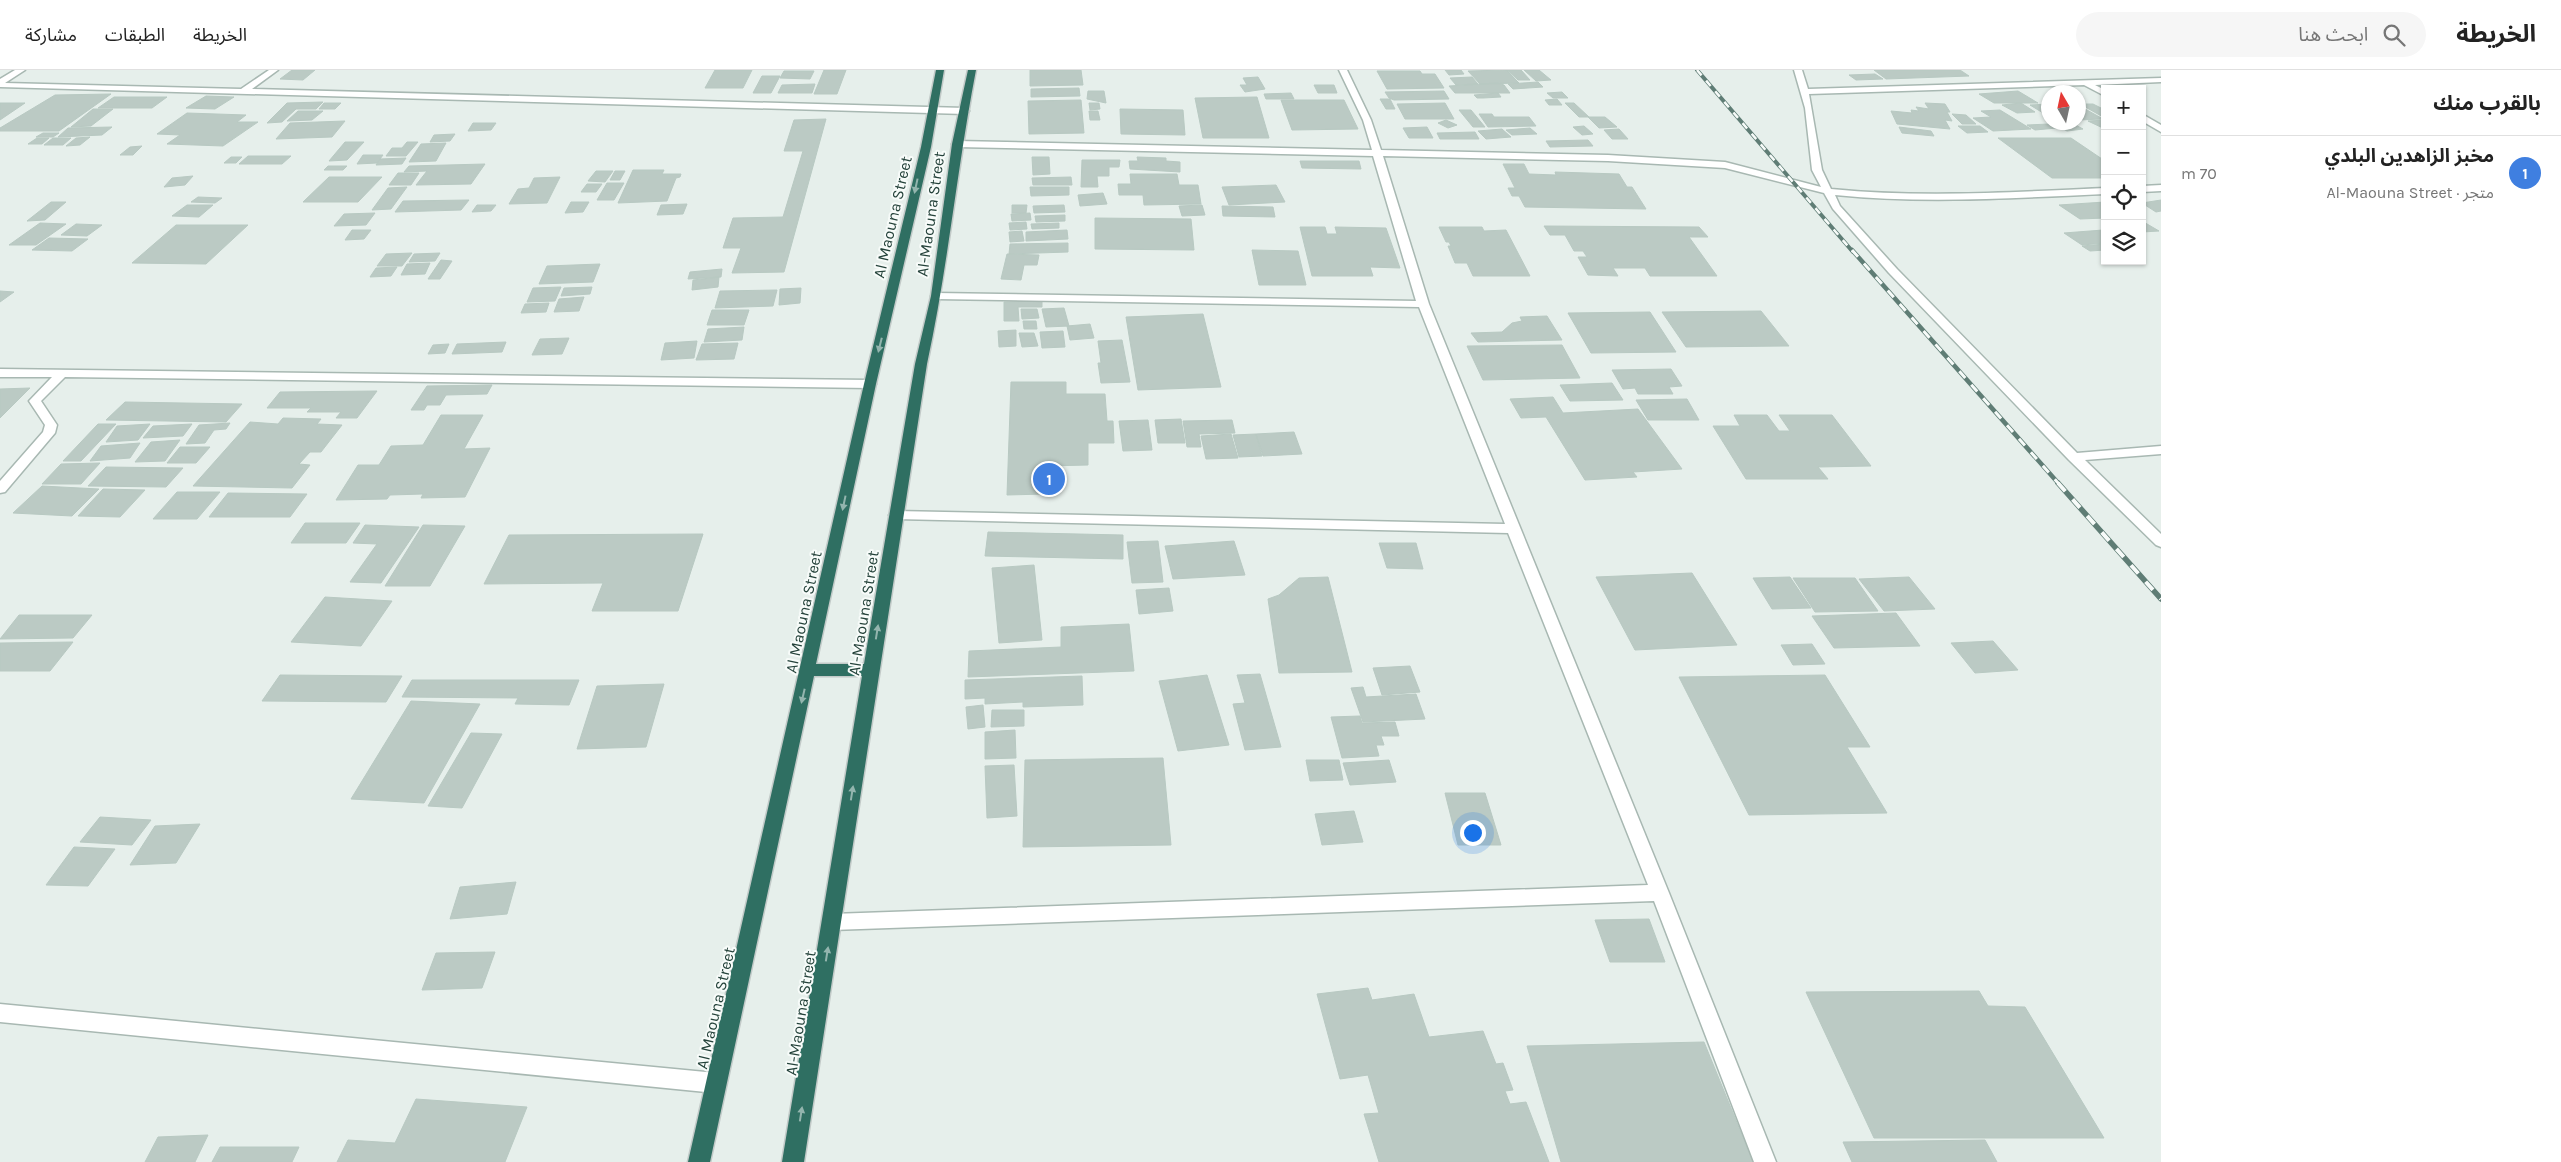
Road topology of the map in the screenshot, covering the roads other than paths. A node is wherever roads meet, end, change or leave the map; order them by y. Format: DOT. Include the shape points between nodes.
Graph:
graph roads {
  1 [pos="22,70"];
  2 [pos="274,70"];
  3 [pos="940,70"];
  4 [pos="972,70"];
  5 [pos="1343,70"];
  6 [pos="1798,70"];
  7 [pos="2154,70"];
  8 [pos="2161,76"];
  9 [pos="2161,80"];
  10 [pos="2086,82"];
  11 [pos="0,83"];
  12 [pos="2101,91"];
  13 [pos="242,92"];
  14 [pos="1806,92"];
  15 [pos="933,110"];
  16 [pos="965,111"];
  17 [pos="2146,120"];
  18 [pos="2161,129"];
  19 [pos="957,144"];
  20 [pos="1376,153"];
  21 [pos="2161,188"];
  22 [pos="2146,189"];
  23 [pos="1826,191"];
  24 [pos="2101,191"];
  25 [pos="936,296"];
  26 [pos="1423,304"];
  27 [pos="63,373"];
  28 [pos="0,374"];
  29 [pos="870,384"];
  30 [pos="2161,450"];
  31 [pos="2074,457"];
  32 [pos="0,489"];
  33 [pos="896,515"];
  34 [pos="1513,529"];
  35 [pos="2161,542"];
  36 [pos="809,670"];
  37 [pos="871,670"];
  38 [pos="1660,893"];
  39 [pos="832,922"];
  40 [pos="0,1013"];
  41 [pos="716,1083"];
  42 [pos="699,1162"];
  43 [pos="793,1162"];
  44 [pos="1765,1162"];
  1 -- 11 [label="street"];
  2 -- 13 [label="street"];
  3 -- 15 [label="highway, Al Maouna Street"];
  4 -- 16 [label="highway, Al-Maouna Street"];
  5 -- 20 [label="street" via="1363,111"];
  6 -- 14 [label="street"];
  7 -- 8 [label="street"];
  9 -- 10 [label="street"];
  10 -- 12 [label="street"];
  10 -- 14 [label="street"];
  11 -- 13 [label="street"];
  13 -- 15 [label="street"];
  14 -- 23 [label="street" via="1817,170"];
  15 -- 16 [label="street"];
  15 -- 29 [label="highway, Al Maouna Street, one-way"];
  16 -- 19 [label="highway, Al-Maouna Street"];
  17 -- 18 [label="street"];
  19 -- 20 [label="street"];
  19 -- 25 [label="highway, Al-Maouna Street"];
  20 -- 23 [label="street" via="1608,158 1726,165"];
  20 -- 26 [label="street"];
  21 -- 22 [label="street"];
  23 -- 24 [label="street" via="1866,195 1980,196"];
  23 -- 31 [label="street" via="1836,207 1893,271"];
  25 -- 26 [label="street"];
  25 -- 33 [label="highway, Al-Maouna Street" via="921,364"];
  26 -- 34 [label="street"];
  27 -- 28 [label="street"];
  27 -- 29 [label="street"];
  27 -- 32 [label="street" via="35,401 51,425 49,433"];
  29 -- 36 [label="highway, Al Maouna Street, one-way"];
  30 -- 31 [label="street"];
  31 -- 35 [label="street"];
  33 -- 34 [label="street"];
  37 -- 33 [label="highway, Al-Maouna Street, one-way"];
  34 -- 38 [label="street"];
  36 -- 37 [label="highway"];
  36 -- 41 [label="highway, Al Maouna Street, one-way"];
  39 -- 37 [label="highway, Al-Maouna Street, one-way"];
  38 -- 39 [label="street"];
  38 -- 44 [label="street"];
  43 -- 39 [label="highway, Al-Maouna Street, one-way"];
  40 -- 41 [label="street"];
  41 -- 42 [label="highway, Al Maouna Street"];
}
